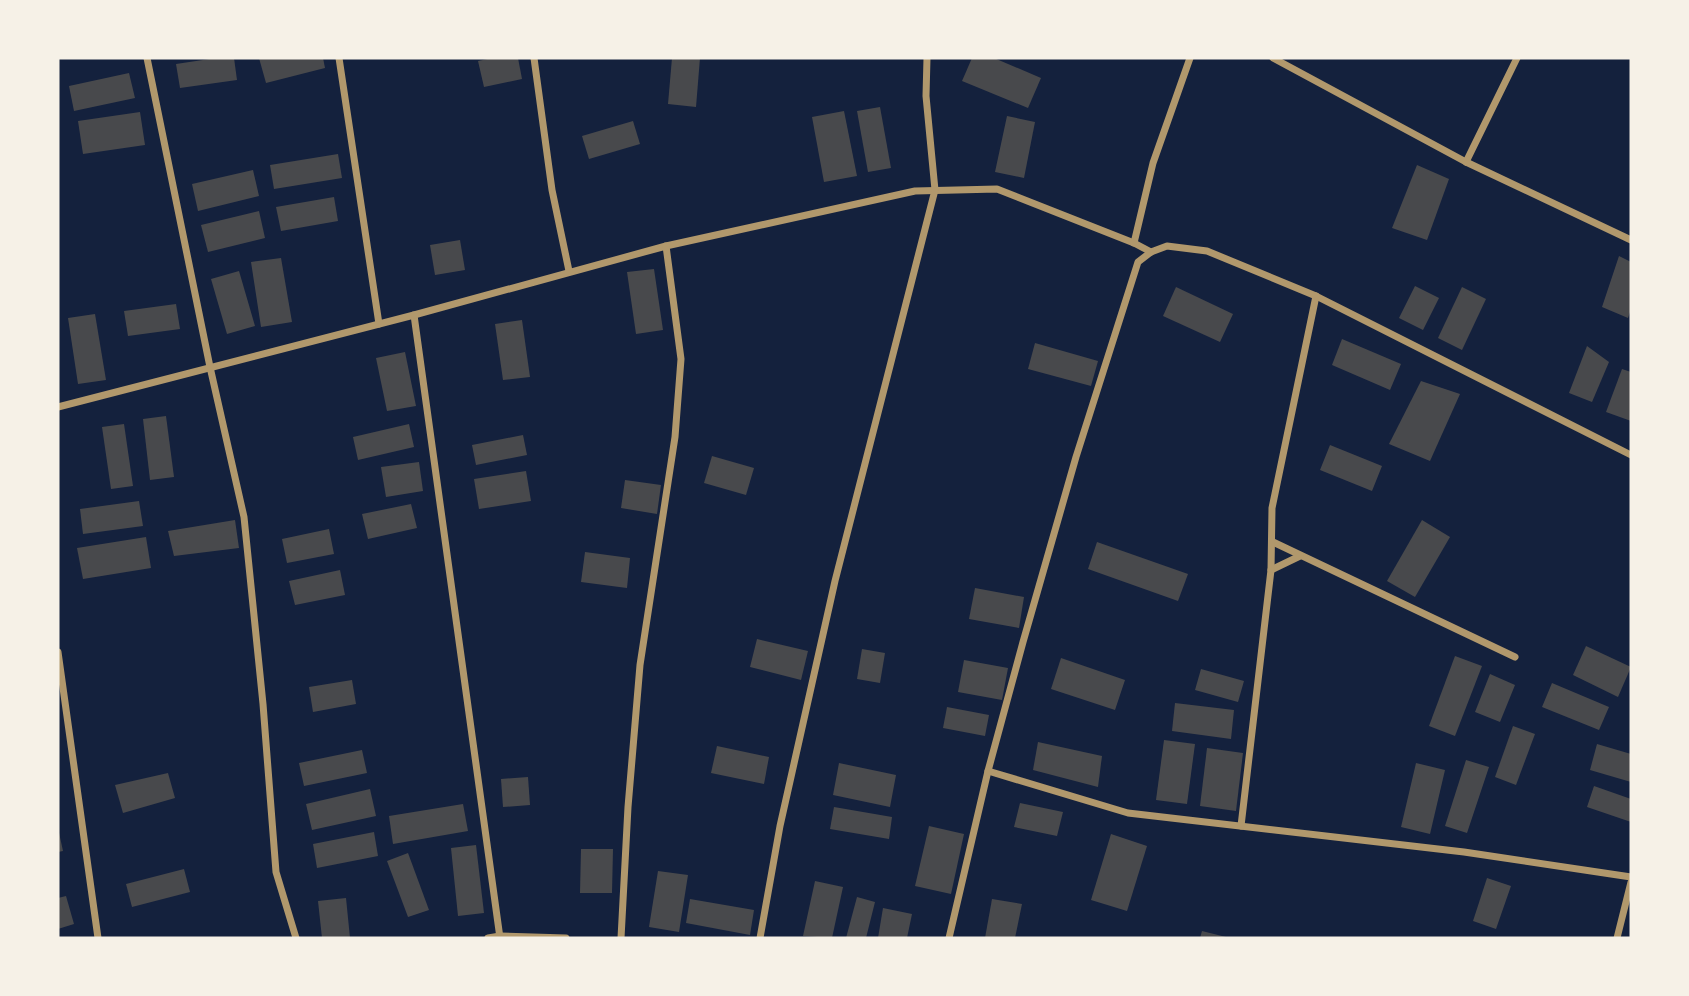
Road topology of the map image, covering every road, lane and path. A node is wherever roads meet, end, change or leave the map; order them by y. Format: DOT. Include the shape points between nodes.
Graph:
graph roads {
  1 [pos="147,58"];
  2 [pos="339,58"];
  3 [pos="534,58"];
  4 [pos="926,58"];
  5 [pos="1190,58"];
  6 [pos="1273,58"];
  7 [pos="1517,58"];
  8 [pos="1466,162"];
  9 [pos="935,190"];
  10 [pos="1631,240"];
  11 [pos="1134,243"];
  12 [pos="666,246"];
  13 [pos="1151,253"];
  14 [pos="569,271"];
  15 [pos="1316,296"];
  16 [pos="414,315"];
  17 [pos="379,324"];
  18 [pos="210,367"];
  19 [pos="58,407"];
  20 [pos="1631,454"];
  21 [pos="1273,542"];
  22 [pos="1300,556"];
  23 [pos="1271,570"];
  24 [pos="58,652"];
  25 [pos="1515,657"];
  26 [pos="988,771"];
  27 [pos="1241,826"];
  28 [pos="1631,880"];
  29 [pos="500,937"];
  30 [pos="98,938"];
  31 [pos="296,938"];
  32 [pos="488,938"];
  33 [pos="566,938"];
  34 [pos="621,938"];
  35 [pos="760,938"];
  36 [pos="949,938"];
  37 [pos="1617,938"];
  1 -- 18 [label="street"];
  2 -- 17 [label="street"];
  3 -- 14 [label="street" via="552,190"];
  4 -- 9 [label="street"];
  5 -- 11 [label="street" via="1153,163"];
  6 -- 8 [label="street"];
  7 -- 8 [label="street"];
  8 -- 10 [label="street"];
  9 -- 11 [label="street" via="997,188"];
  9 -- 12 [label="street"];
  9 -- 35 [label="street" via="835,582 779,827"];
  11 -- 13 [label="street"];
  12 -- 14 [label="street"];
  12 -- 34 [label="street" via="681,359 675,437 640,665"];
  13 -- 15 [label="street" via="1167,246 1206,251"];
  13 -- 26 [label="street" via="1138,262 1076,457"];
  14 -- 16 [label="street"];
  15 -- 20 [label="street"];
  15 -- 21 [label="street" via="1272,508"];
  16 -- 17 [label="street"];
  16 -- 29 [label="street"];
  17 -- 18 [label="street"];
  18 -- 19 [label="street"];
  18 -- 31 [label="street" via="244,517 276,872"];
  21 -- 22 [label="street"];
  21 -- 23 [label="street"];
  22 -- 23 [label="street"];
  22 -- 25 [label="street"];
  23 -- 27 [label="street"];
  24 -- 30 [label="street"];
  26 -- 27 [label="street" via="1128,813"];
  26 -- 36 [label="street"];
  27 -- 28 [label="street" via="1464,852"];
  28 -- 37 [label="street"];
  29 -- 32 [label="street"];
  29 -- 33 [label="street"];
}
